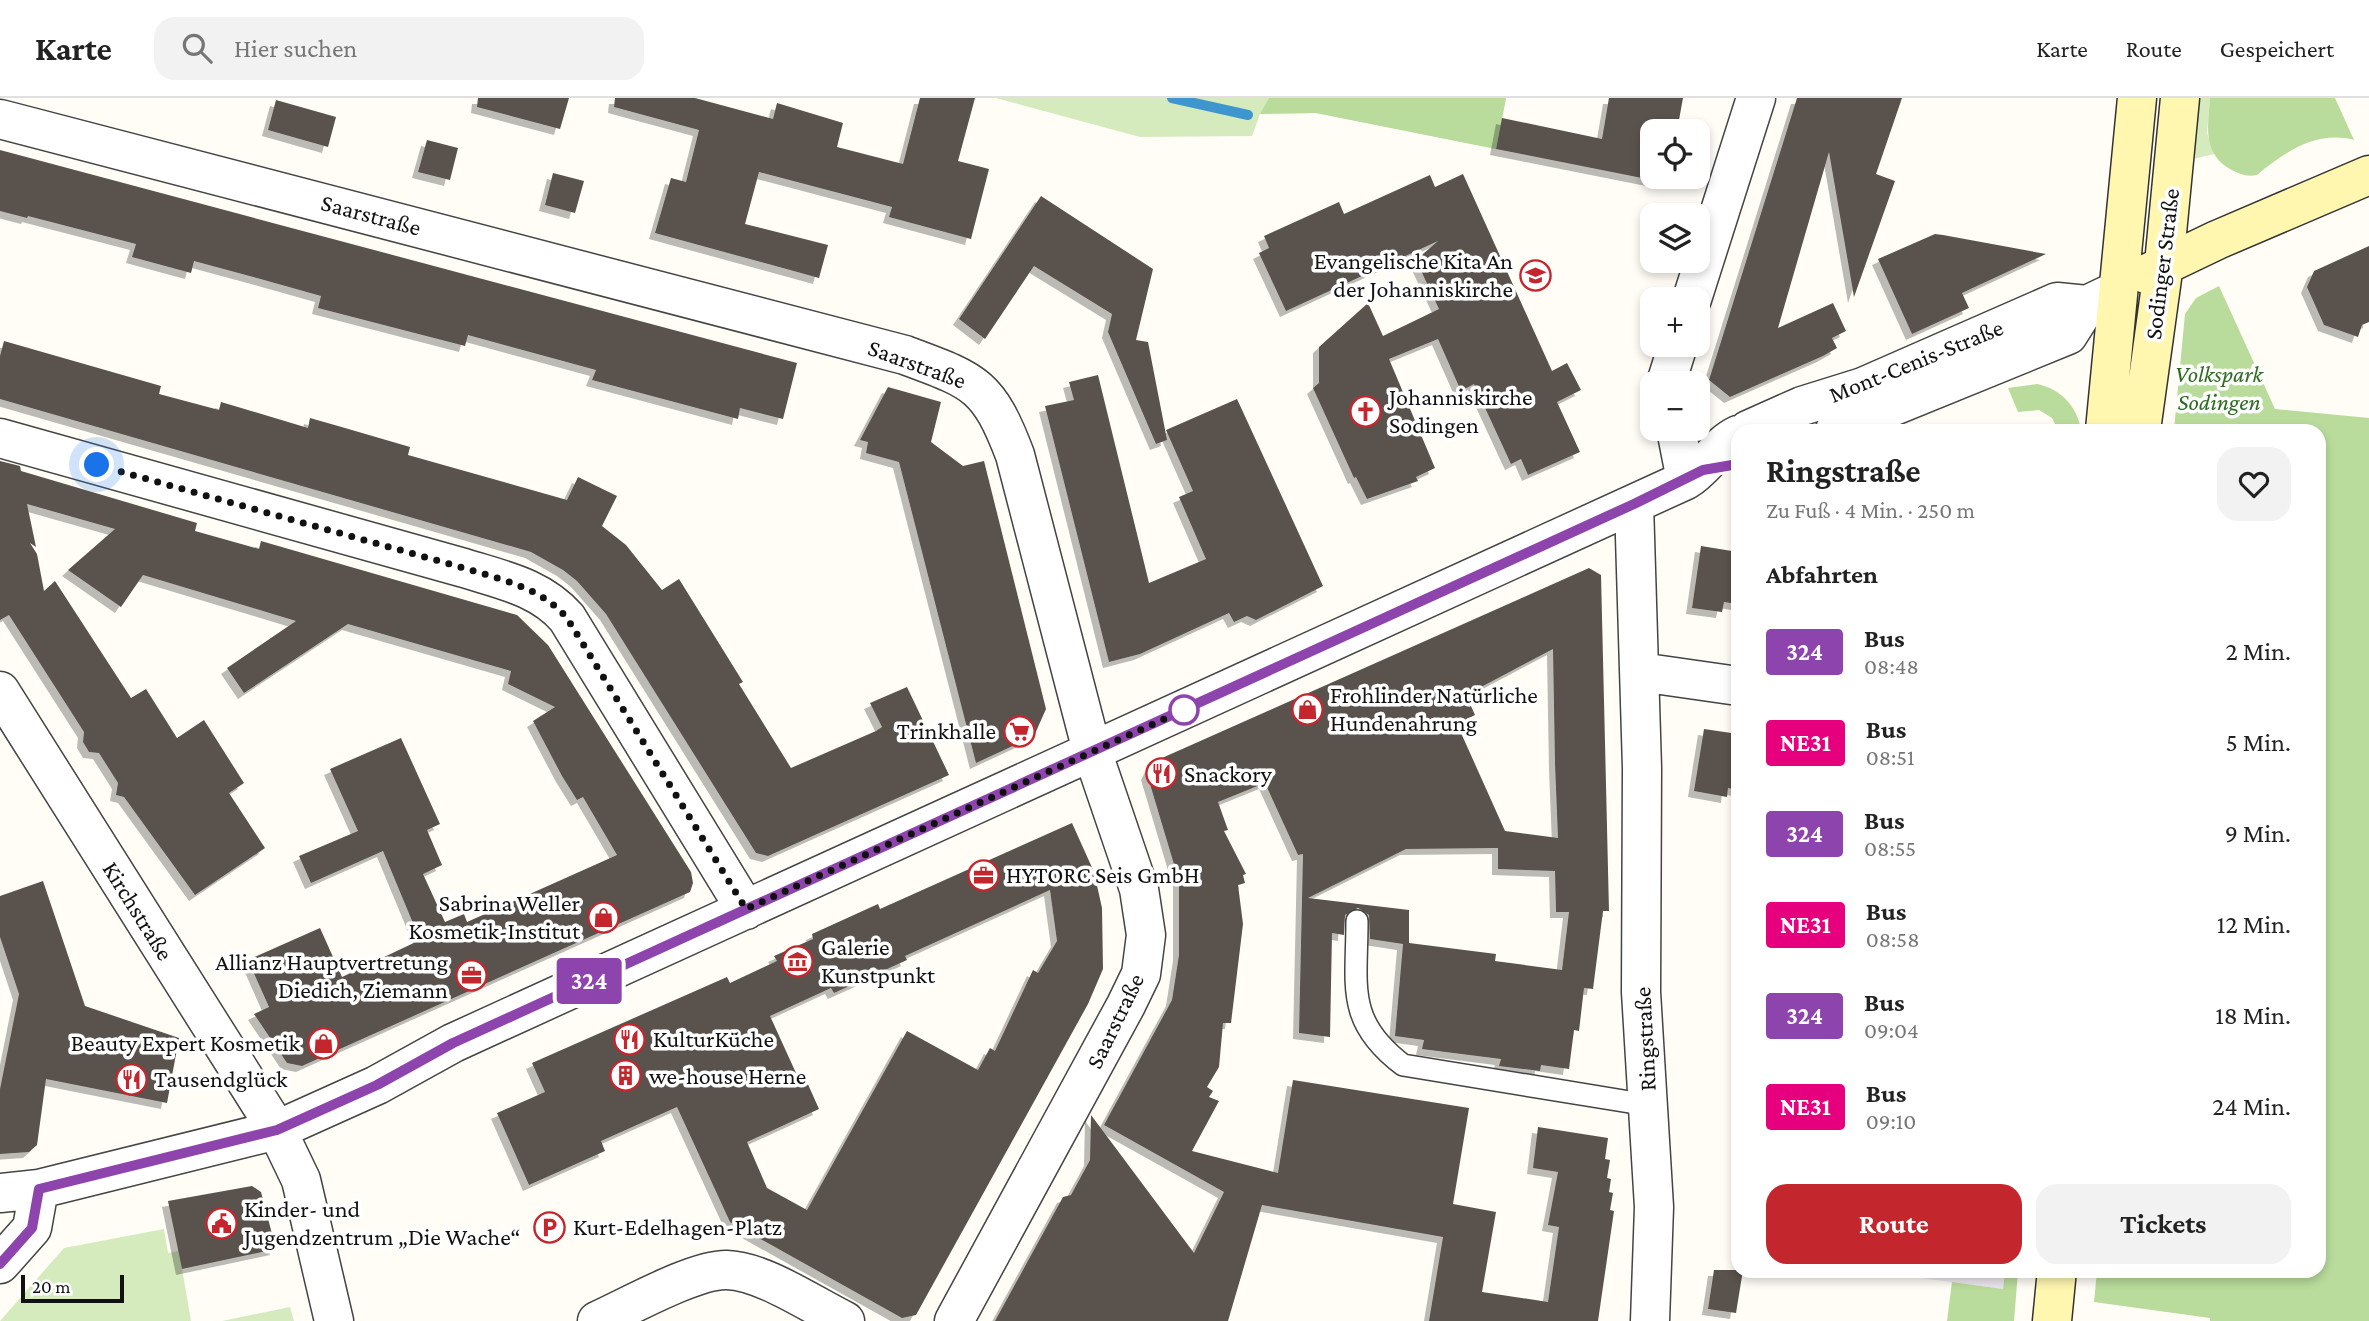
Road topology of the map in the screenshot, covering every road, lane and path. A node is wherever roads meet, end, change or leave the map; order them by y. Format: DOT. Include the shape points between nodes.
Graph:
graph roads {
  1 [pos="1756,98"];
  2 [pos="2137,98"];
  3 [pos="2180,98"];
  4 [pos="0,119"];
  5 [pos="2369,174"];
  6 [pos="2164,264"];
  7 [pos="1696,287"];
  8 [pos="2102,298"];
  9 [pos="1762,424"];
  10 [pos="1850,424"];
  11 [pos="2105,424"];
  12 [pos="2142,424"];
  13 [pos="0,438"];
  14 [pos="1731,438"];
  15 [pos="1685,441"];
  16 [pos="1709,471"];
  17 [pos="1634,504"];
  18 [pos="1640,672"];
  19 [pos="1731,685"];
  20 [pos="0,691"];
  21 [pos="1092,751"];
  22 [pos="746,909"];
  23 [pos="1357,920"];
  24 [pos="1648,1105"];
  25 [pos="277,1130"];
  26 [pos="39,1189"];
  27 [pos="0,1193"];
  28 [pos="0,1264"];
  29 [pos="2056,1278"];
  30 [pos="334,1321"];
  31 [pos="597,1321"];
  32 [pos="845,1321"];
  33 [pos="954,1321"];
  34 [pos="1650,1321"];
  35 [pos="2052,1321"];
  1 -- 7 [label="street"];
  2 -- 8 [label="main road, Sodinger Straße"];
  3 -- 6 [label="main road, Sodinger Straße"];
  4 -- 21 [label="street, Saarstraße" via="905,355 969,380 987,396 1015,455"];
  5 -- 6 [label="main road, Mont-Cenis-Straße"];
  6 -- 8 [label="main road, Mont-Cenis-Straße"];
  6 -- 12 [label="main road, Sodinger Straße"];
  8 -- 9 [label="street, Mont-Cenis-Straße" via="2057,302 1863,387"];
  8 -- 10 [label="street, Mont-Cenis-Straße" via="2068,335"];
  8 -- 11 [label="main road, Sodinger Straße"];
  13 -- 22 [label="street" via="464,568 551,600 567,618"];
  14 -- 16 [label="street"];
  15 -- 16 [label="street"];
  16 -- 17 [label="street"];
  17 -- 18 [label="street, Ringstraße"];
  17 -- 21 [label="street"];
  18 -- 19 [label="street"];
  18 -- 24 [label="street, Ringstraße" via="1641,992"];
  20 -- 25 [label="street, Kirchstraße"];
  21 -- 22 [label="street"];
  21 -- 33 [label="street, Saarstraße" via="1139,889 1146,935 1141,974"];
  22 -- 25 [label="street" via="453,1043 377,1085"];
  23 -- 24 [label="lane" via="1357,984 1363,1021 1374,1041 1403,1065"];
  24 -- 34 [label="street, Ringstraße" via="1654,1207"];
  25 -- 26 [label="street"];
  25 -- 30 [label="street, Kirchstraße" via="300,1180"];
  26 -- 27 [label="street"];
  26 -- 28 [label="street" via="32,1228"];
  29 -- 35 [label="main road"];
  31 -- 32 [label="street" via="692,1278 727,1270 760,1279"];
}
